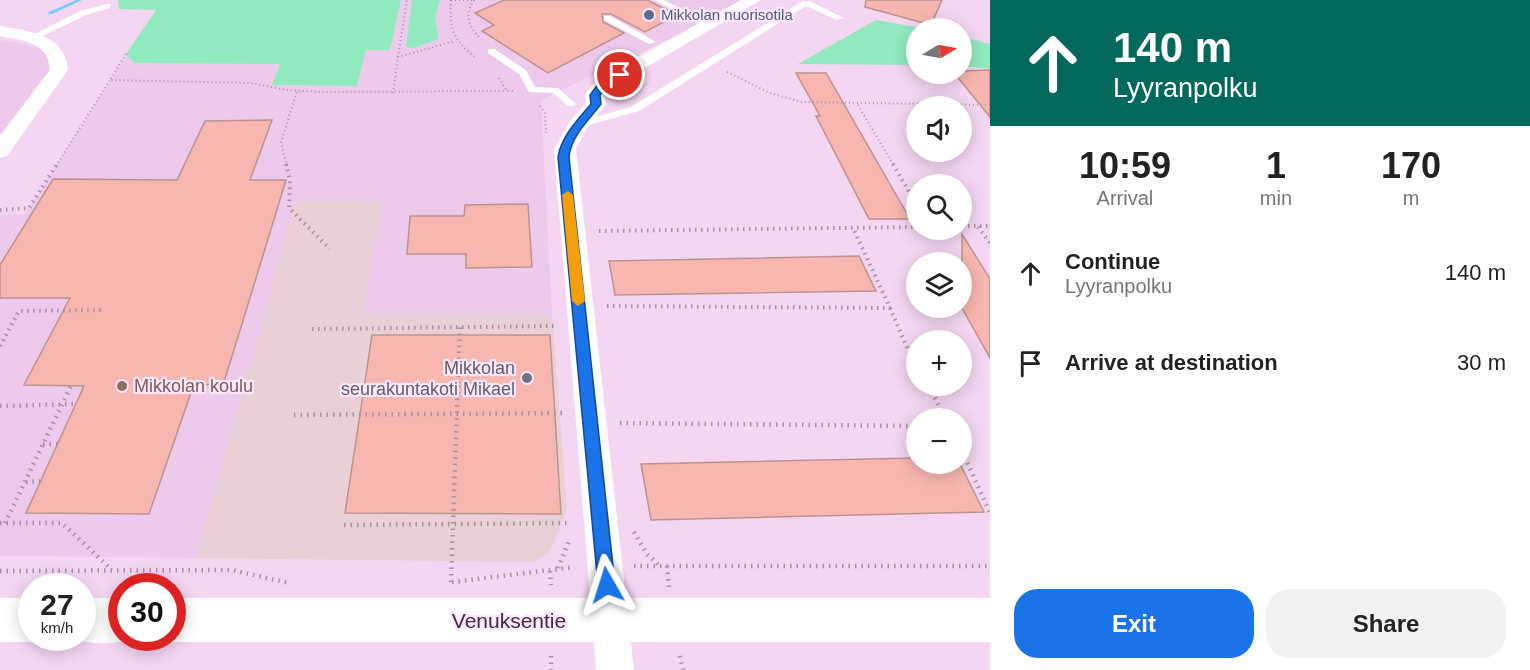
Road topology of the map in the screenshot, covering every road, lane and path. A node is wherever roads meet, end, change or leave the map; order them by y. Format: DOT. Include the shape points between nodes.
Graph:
graph roads {
  1 [pos="407,0"];
  2 [pos="451,0"];
  3 [pos="473,0"];
  4 [pos="658,0"];
  5 [pos="753,0"];
  6 [pos="107,6"];
  7 [pos="606,18"];
  8 [pos="840,18"];
  9 [pos="708,25"];
  10 [pos="0,31"];
  11 [pos="31,38"];
  12 [pos="455,41"];
  13 [pos="652,42"];
  14 [pos="491,51"];
  15 [pos="126,54"];
  16 [pos="398,57"];
  17 [pos="703,66"];
  18 [pos="110,80"];
  19 [pos="297,91"];
  20 [pos="507,91"];
  21 [pos="393,93"];
  22 [pos="857,104"];
  23 [pos="990,105"];
  24 [pos="575,115"];
  25 [pos="0,151"];
  26 [pos="906,187"];
  27 [pos="0,210"];
  28 [pos="972,226"];
  29 [pos="978,226"];
  30 [pos="990,226"];
  31 [pos="906,227"];
  32 [pos="854,230"];
  33 [pos="592,231"];
  34 [pos="990,243"];
  35 [pos="330,249"];
  36 [pos="600,306"];
  37 [pos="890,308"];
  38 [pos="104,310"];
  39 [pos="460,326"];
  40 [pos="560,326"];
  41 [pos="312,329"];
  42 [pos="906,345"];
  43 [pos="0,346"];
  44 [pos="71,386"];
  45 [pos="62,405"];
  46 [pos="76,405"];
  47 [pos="0,406"];
  48 [pos="458,412"];
  49 [pos="566,413"];
  50 [pos="294,415"];
  51 [pos="616,423"];
  52 [pos="906,426"];
  53 [pos="43,444"];
  54 [pos="58,444"];
  55 [pos="972,473"];
  56 [pos="25,482"];
  57 [pos="40,482"];
  58 [pos="990,513"];
  59 [pos="3,523"];
  60 [pos="453,523"];
  61 [pos="574,524"];
  62 [pos="344,525"];
  63 [pos="990,566"];
  64 [pos="605,567"];
  65 [pos="112,570"];
  66 [pos="0,571"];
  67 [pos="440,582"];
  68 [pos="451,582"];
  69 [pos="294,584"];
  70 [pos="0,620"];
  71 [pos="18,620"];
  72 [pos="990,620"];
  73 [pos="186,621"];
  74 [pos="611,622"];
  75 [pos="615,670"];
  1 -- 16 [label="path"];
  2 -- 3 [label="path"];
  3 -- 14 [label="path" via="466,14 468,26"];
  4 -- 9 [label="lane"];
  5 -- 9 [label="street"];
  6 -- 11 [label="lane"];
  7 -- 13 [label="lane"];
  8 -- 17 [label="lane" via="806,3"];
  9 -- 24 [label="street" via="602,85 595,95 596,104"];
  10 -- 11 [label="street"];
  11 -- 25 [label="street" via="52,47 60,60 59,70"];
  12 -- 16 [label="path"];
  14 -- 24 [label="lane" via="523,72 532,90 555,90"];
  15 -- 18 [label="path"];
  16 -- 21 [label="path"];
  17 -- 22 [label="path" via="730,72 770,93 801,102"];
  17 -- 24 [label="lane" via="635,109"];
  18 -- 19 [label="path" via="251,83"];
  18 -- 27 [label="path" via="29,208"];
  19 -- 21 [label="path"];
  19 -- 35 [label="path" via="281,143 290,180 289,208"];
  20 -- 21 [label="path"];
  22 -- 23 [label="path"];
  22 -- 26 [label="path"];
  24 -- 64 [label="street" via="564,157"];
  28 -- 29 [label="path"];
  29 -- 30 [label="path"];
  29 -- 34 [label="path"];
  31 -- 32 [label="path"];
  32 -- 33 [label="path"];
  32 -- 37 [label="path"];
  36 -- 37 [label="path"];
  37 -- 42 [label="path"];
  38 -- 43 [label="path" via="19,311"];
  39 -- 40 [label="path"];
  39 -- 41 [label="path"];
  39 -- 48 [label="path"];
  44 -- 45 [label="path"];
  45 -- 46 [label="path"];
  45 -- 47 [label="path"];
  45 -- 53 [label="path"];
  48 -- 49 [label="path"];
  48 -- 50 [label="path"];
  48 -- 60 [label="path"];
  51 -- 52 [label="path"];
  53 -- 54 [label="path"];
  53 -- 56 [label="path"];
  55 -- 58 [label="path"];
  56 -- 57 [label="path"];
  56 -- 59 [label="path"];
  59 -- 65 [label="path" via="62,523"];
  60 -- 61 [label="path"];
  60 -- 62 [label="path"];
  60 -- 68 [label="path"];
  63 -- 64 [label="path"];
  64 -- 68 [label="path" via="558,567"];
  64 -- 74 [label="street"];
  65 -- 66 [label="path"];
  65 -- 69 [label="path" via="232,570"];
  67 -- 68 [label="path"];
  70 -- 71 [label="street"];
  72 -- 74 [label="street, Venuksentie"];
  73 -- 74 [label="street, Venuksentie"];
  74 -- 75 [label="street"];
}
